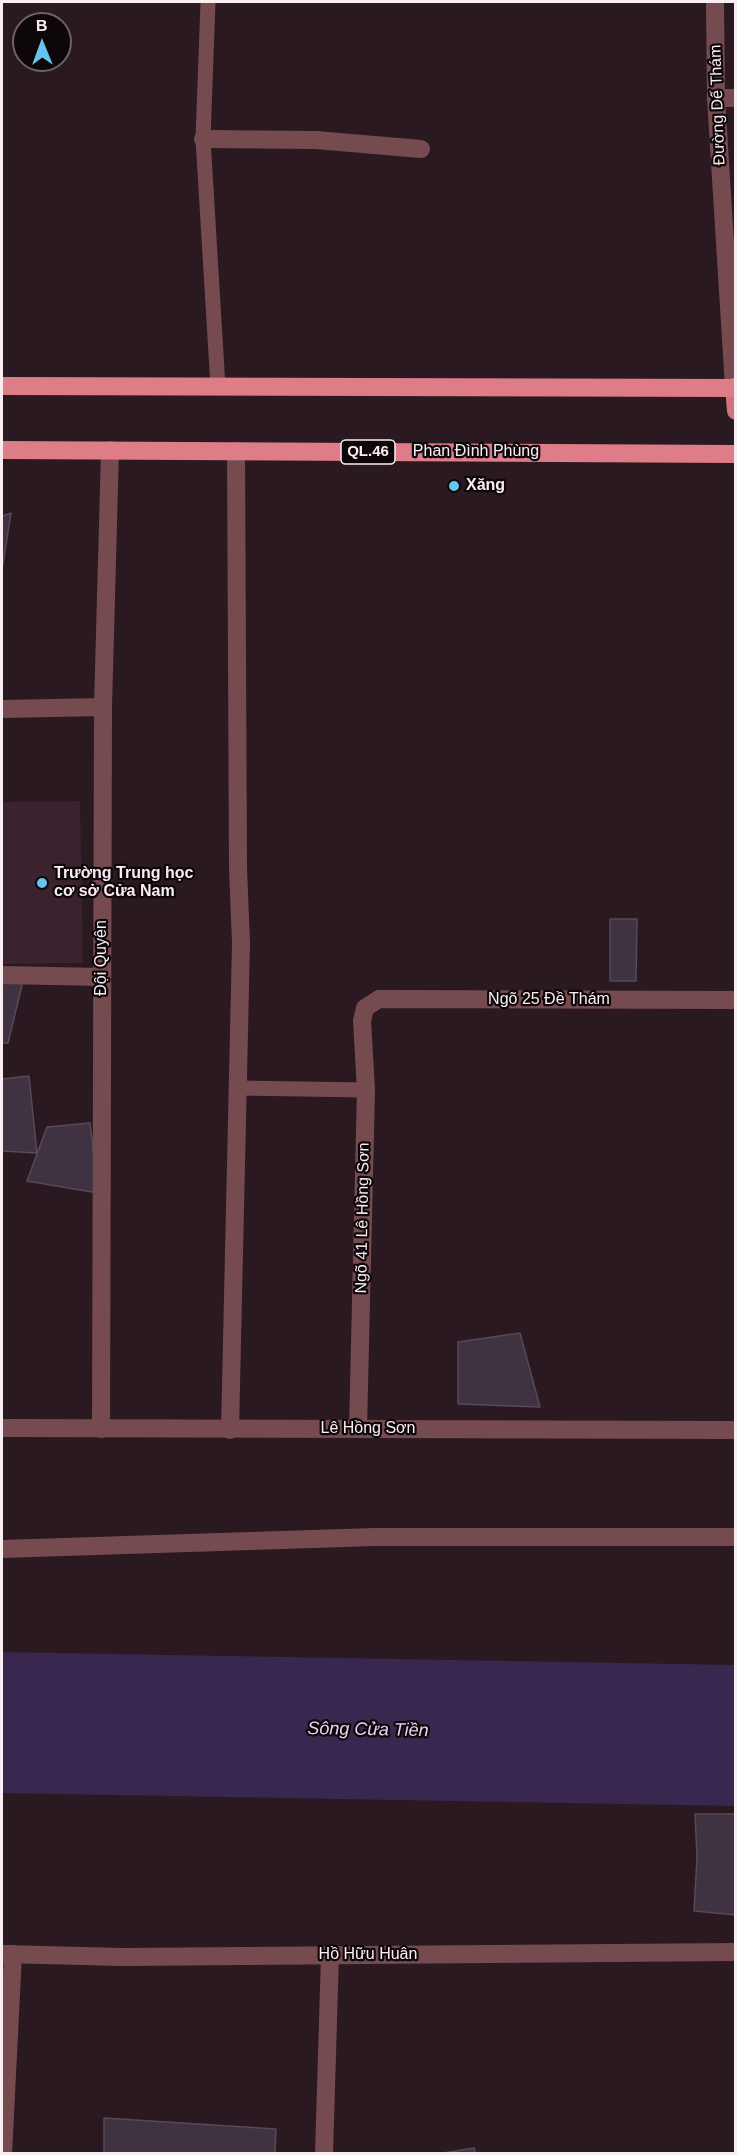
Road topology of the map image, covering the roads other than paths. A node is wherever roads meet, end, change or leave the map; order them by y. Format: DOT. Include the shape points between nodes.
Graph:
graph roads {
  1 [pos="208,2"];
  2 [pos="715,2"];
  3 [pos="716,98"];
  4 [pos="735,98"];
  5 [pos="203,140"];
  6 [pos="421,148"];
  7 [pos="2,386"];
  8 [pos="218,387"];
  9 [pos="735,387"];
  10 [pos="735,411"];
  11 [pos="2,450"];
  12 [pos="110,450"];
  13 [pos="236,451"];
  14 [pos="735,454"];
  15 [pos="103,707"];
  16 [pos="2,709"];
  17 [pos="2,975"];
  18 [pos="102,977"];
  19 [pos="735,1000"];
  20 [pos="365,1008"];
  21 [pos="238,1088"];
  22 [pos="366,1090"];
  23 [pos="2,1428"];
  24 [pos="101,1429"];
  25 [pos="358,1429"];
  26 [pos="230,1430"];
  27 [pos="735,1430"];
  28 [pos="735,1537"];
  29 [pos="2,1550"];
  30 [pos="735,1952"];
  31 [pos="7,1954"];
  32 [pos="330,1955"];
  33 [pos="3,2154"];
  34 [pos="324,2154"];
  1 -- 5 [label="lane"];
  2 -- 3 [label="street, Đường Dế Thám"];
  3 -- 4 [label="street"];
  3 -- 9 [label="street, Đường Dế Thám"];
  5 -- 6 [label="street" via="316,140"];
  5 -- 8 [label="lane"];
  7 -- 8 [label="highway"];
  8 -- 9 [label="highway"];
  9 -- 10 [label="main road"];
  11 -- 12 [label="highway, Phan Đình Phùng / QL.46"];
  12 -- 13 [label="highway, Phan Đình Phùng / QL.46"];
  12 -- 15 [label="street, Đội Quyên"];
  13 -- 14 [label="highway, Phan Đình Phùng / QL.46"];
  13 -- 21 [label="street" via="241,943"];
  15 -- 16 [label="street"];
  15 -- 18 [label="street, Đội Quyên"];
  17 -- 18 [label="street"];
  18 -- 24 [label="street, Đội Quyên"];
  19 -- 20 [label="street, Ngõ 25 Đề Thám" via="379,999"];
  20 -- 22 [label="street, Ngõ 41 Lê Hồng Sơn" via="362,1021"];
  21 -- 22 [label="lane"];
  21 -- 26 [label="street"];
  22 -- 25 [label="street, Ngõ 41 Lê Hồng Sơn"];
  23 -- 24 [label="street, Lê Hồng Sơn"];
  24 -- 26 [label="street, Lê Hồng Sơn"];
  25 -- 26 [label="street, Lê Hồng Sơn"];
  25 -- 27 [label="street, Lê Hồng Sơn"];
  28 -- 29 [label="street" via="375,1537"];
  30 -- 32 [label="street, Hồ Hữu Huân"];
  31 -- 32 [label="street, Hồ Hữu Huân"];
  31 -- 33 [label="street"];
  32 -- 34 [label="street"];
}
